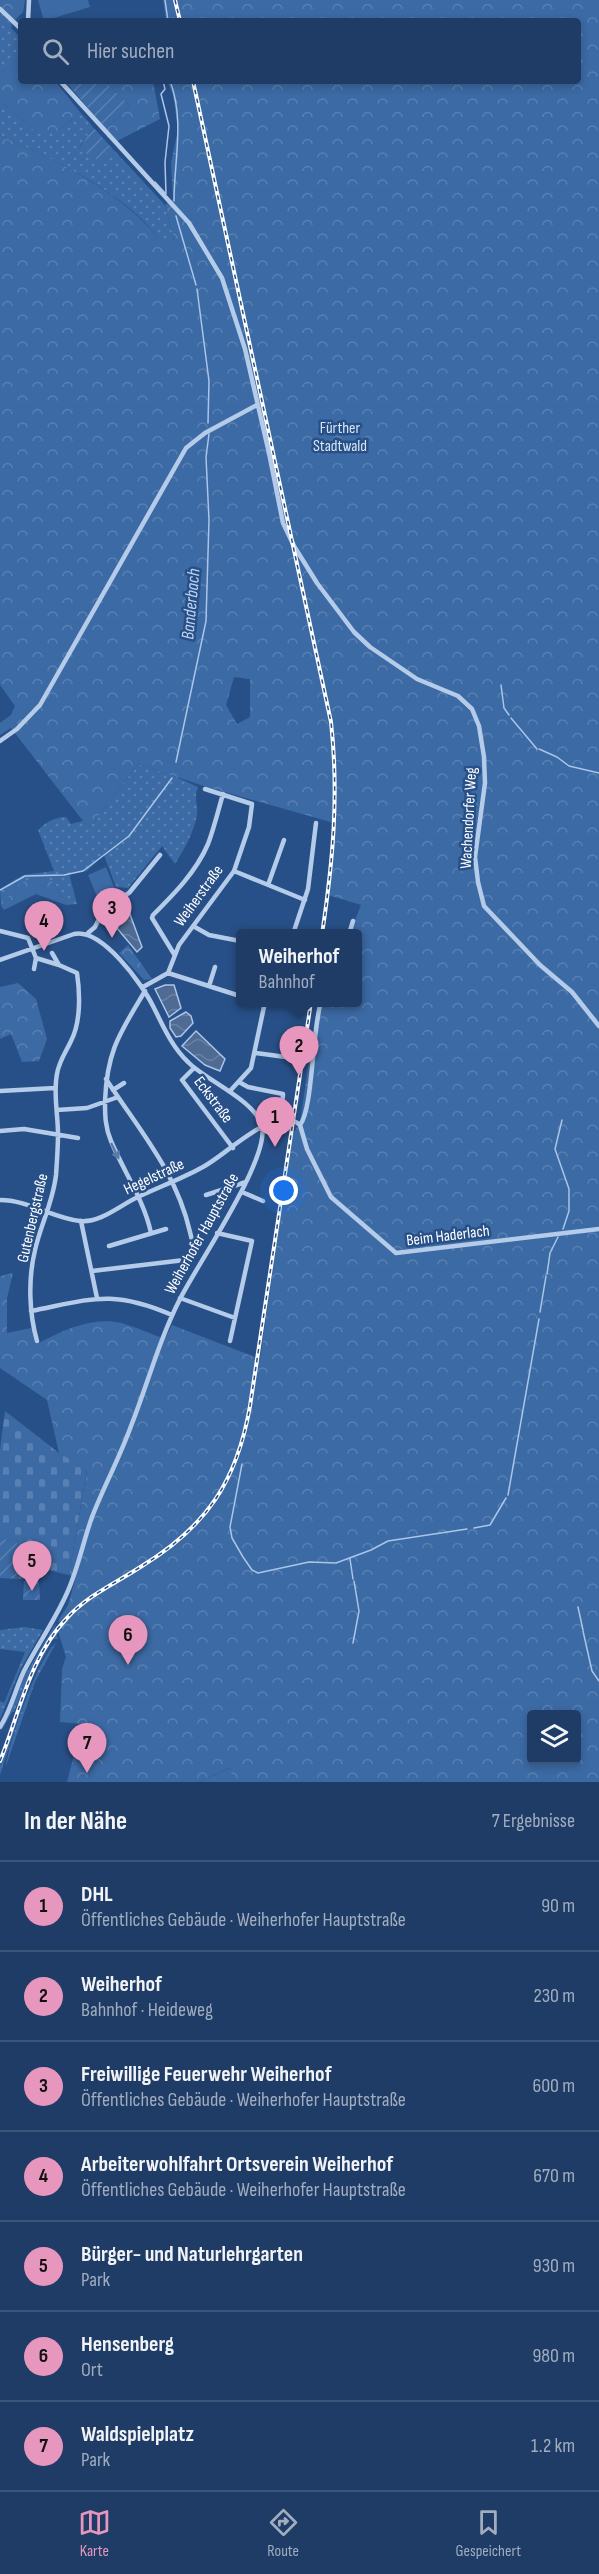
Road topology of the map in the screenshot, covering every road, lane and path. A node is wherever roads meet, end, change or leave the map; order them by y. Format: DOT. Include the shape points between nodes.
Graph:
graph roads {
  1 [pos="29,0"];
  2 [pos="0,9"];
  3 [pos="28,18"];
  4 [pos="18,26"];
  5 [pos="63,84"];
  6 [pos="257,405"];
  7 [pos="0,741"];
  8 [pos="205,789"];
  9 [pos="223,794"];
  10 [pos="316,823"];
  11 [pos="284,840"];
  12 [pos="160,855"];
  13 [pos="234,871"];
  14 [pos="268,885"];
  15 [pos="305,900"];
  16 [pos="353,921"];
  17 [pos="193,927"];
  18 [pos="294,929"];
  19 [pos="350,929"];
  20 [pos="0,932"];
  21 [pos="88,933"];
  22 [pos="236,940"];
  23 [pos="50,944"];
  24 [pos="33,949"];
  25 [pos="52,953"];
  26 [pos="174,954"];
  27 [pos="36,958"];
  28 [pos="0,960"];
  29 [pos="49,962"];
  30 [pos="59,965"];
  31 [pos="215,968"];
  32 [pos="34,969"];
  33 [pos="168,973"];
  34 [pos="209,986"];
  35 [pos="144,989"];
  36 [pos="236,995"];
  37 [pos="264,1007"];
  38 [pos="320,1007"];
  39 [pos="599,1026"];
  40 [pos="256,1053"];
  41 [pos="293,1058"];
  42 [pos="195,1068"];
  43 [pos="106,1079"];
  44 [pos="239,1082"];
  45 [pos="124,1083"];
  46 [pos="55,1088"];
  47 [pos="113,1090"];
  48 [pos="0,1091"];
  49 [pos="230,1091"];
  50 [pos="118,1097"];
  51 [pos="105,1101"];
  52 [pos="57,1110"];
  53 [pos="281,1119"];
  54 [pos="300,1125"];
  55 [pos="262,1126"];
  56 [pos="0,1131"];
  57 [pos="58,1135"];
  58 [pos="78,1138"];
  59 [pos="233,1148"];
  60 [pos="173,1181"];
  61 [pos="246,1182"];
  62 [pos="242,1192"];
  63 [pos="206,1195"];
  64 [pos="139,1197"];
  65 [pos="0,1200"];
  66 [pos="264,1201"];
  67 [pos="48,1211"];
  68 [pos="81,1221"];
  69 [pos="166,1229"];
  70 [pos="599,1229"];
  71 [pos="152,1233"];
  72 [pos="217,1233"];
  73 [pos="110,1246"];
  74 [pos="193,1259"];
  75 [pos="199,1263"];
  76 [pos="92,1271"];
  77 [pos="97,1298"];
  78 [pos="180,1298"];
  79 [pos="31,1311"];
  80 [pos="172,1315"];
  81 [pos="235,1318"];
  82 [pos="37,1341"];
  83 [pos="230,1341"];
  84 [pos="0,1727"];
  1 -- 3 [label="street"];
  2 -- 4 [label="street"];
  5 -- 6 [label="street, Wachendorfer Weg" via="198,236 228,292"];
  6 -- 7 [label="street" via="186,448 49,691 27,720"];
  6 -- 39 [label="street, Wachendorfer Weg" via="283,523 317,583 370,647 417,679 465,702 477,717 485,783 476,868 484,906 540,965 572,992"];
  8 -- 9 [label="street"];
  9 -- 13 [label="street, Weiherstraße" via="252,804 249,827"];
  9 -- 26 [label="street" via="198,863 152,918"];
  10 -- 15 [label="street"];
  11 -- 14 [label="street"];
  12 -- 21 [label="street" via="129,892 106,905"];
  13 -- 14 [label="street"];
  13 -- 17 [label="street, Weiherstraße"];
  14 -- 15 [label="street"];
  15 -- 18 [label="street"];
  16 -- 19 [label="street"];
  17 -- 22 [label="street"];
  17 -- 26 [label="street, Weiherstraße"];
  20 -- 24 [label="street" via="25,936"];
  21 -- 23 [label="street"];
  21 -- 35 [label="street"];
  23 -- 24 [label="street"];
  23 -- 25 [label="street"];
  24 -- 27 [label="street"];
  24 -- 28 [label="street"];
  25 -- 29 [label="street"];
  25 -- 30 [label="street"];
  26 -- 33 [label="street, Weiherstraße"];
  27 -- 29 [label="street"];
  27 -- 32 [label="street"];
  29 -- 30 [label="street"];
  30 -- 46 [label="street, Gutenbergstraße" via="77,973 78,1014"];
  31 -- 34 [label="street"];
  33 -- 34 [label="street"];
  33 -- 35 [label="street"];
  34 -- 36 [label="street"];
  35 -- 42 [label="street" via="166,1032"];
  35 -- 43 [label="street" via="117,1037"];
  37 -- 40 [label="street"];
  38 -- 54 [label="street" via="308,1098"];
  40 -- 41 [label="street"];
  40 -- 44 [label="street" via="251,1068"];
  42 -- 49 [label="street"];
  42 -- 59 [label="street, Eckstraße" via="182,1080"];
  43 -- 47 [label="street"];
  43 -- 51 [label="street"];
  44 -- 49 [label="street"];
  44 -- 53 [label="street" via="283,1094"];
  45 -- 47 [label="street"];
  46 -- 48 [label="street"];
  46 -- 52 [label="street, Gutenbergstraße"];
  47 -- 50 [label="street"];
  49 -- 55 [label="street"];
  50 -- 51 [label="street"];
  50 -- 60 [label="street"];
  51 -- 52 [label="street" via="70,1111"];
  51 -- 64 [label="street, one-way" via="105,1124"];
  52 -- 57 [label="street, Gutenbergstraße"];
  53 -- 54 [label="street"];
  53 -- 55 [label="street"];
  54 -- 70 [label="street, Beim Haderlach" via="307,1149 331,1197 396,1253"];
  55 -- 59 [label="street, Hegelstraße"];
  55 -- 61 [label="street, Weiherhofer Hauptstraße" via="259,1149"];
  56 -- 57 [label="street" via="24,1129"];
  57 -- 58 [label="street"];
  57 -- 67 [label="street, Gutenbergstraße" via="54,1193"];
  59 -- 60 [label="street, Hegelstraße"];
  60 -- 64 [label="street, Hegelstraße"];
  60 -- 74 [label="street" via="188,1224"];
  61 -- 62 [label="street, Weiherhofer Hauptstraße"];
  61 -- 63 [label="street"];
  62 -- 66 [label="street"];
  62 -- 72 [label="street, Weiherhofer Hauptstraße"];
  64 -- 68 [label="street, Hegelstraße" via="103,1216"];
  64 -- 71 [label="street"];
  65 -- 67 [label="street"];
  67 -- 68 [label="street"];
  67 -- 79 [label="street, Gutenbergstraße" via="35,1250"];
  68 -- 76 [label="street"];
  69 -- 71 [label="street"];
  71 -- 73 [label="street"];
  72 -- 75 [label="street, Weiherhofer Hauptstraße"];
  72 -- 81 [label="street" via="252,1241"];
  74 -- 75 [label="street"];
  74 -- 76 [label="street"];
  75 -- 78 [label="street, Weiherhofer Hauptstraße"];
  76 -- 77 [label="street"];
  77 -- 79 [label="street"];
  77 -- 80 [label="street" via="136,1301"];
  78 -- 80 [label="street, Weiherhofer Hauptstraße"];
  78 -- 81 [label="street"];
  79 -- 82 [label="street, Gutenbergstraße"];
  80 -- 84 [label="street, Weiherhofer Hauptstraße" via="132,1426 95,1510 68,1590"];
  81 -- 83 [label="street"];
}
